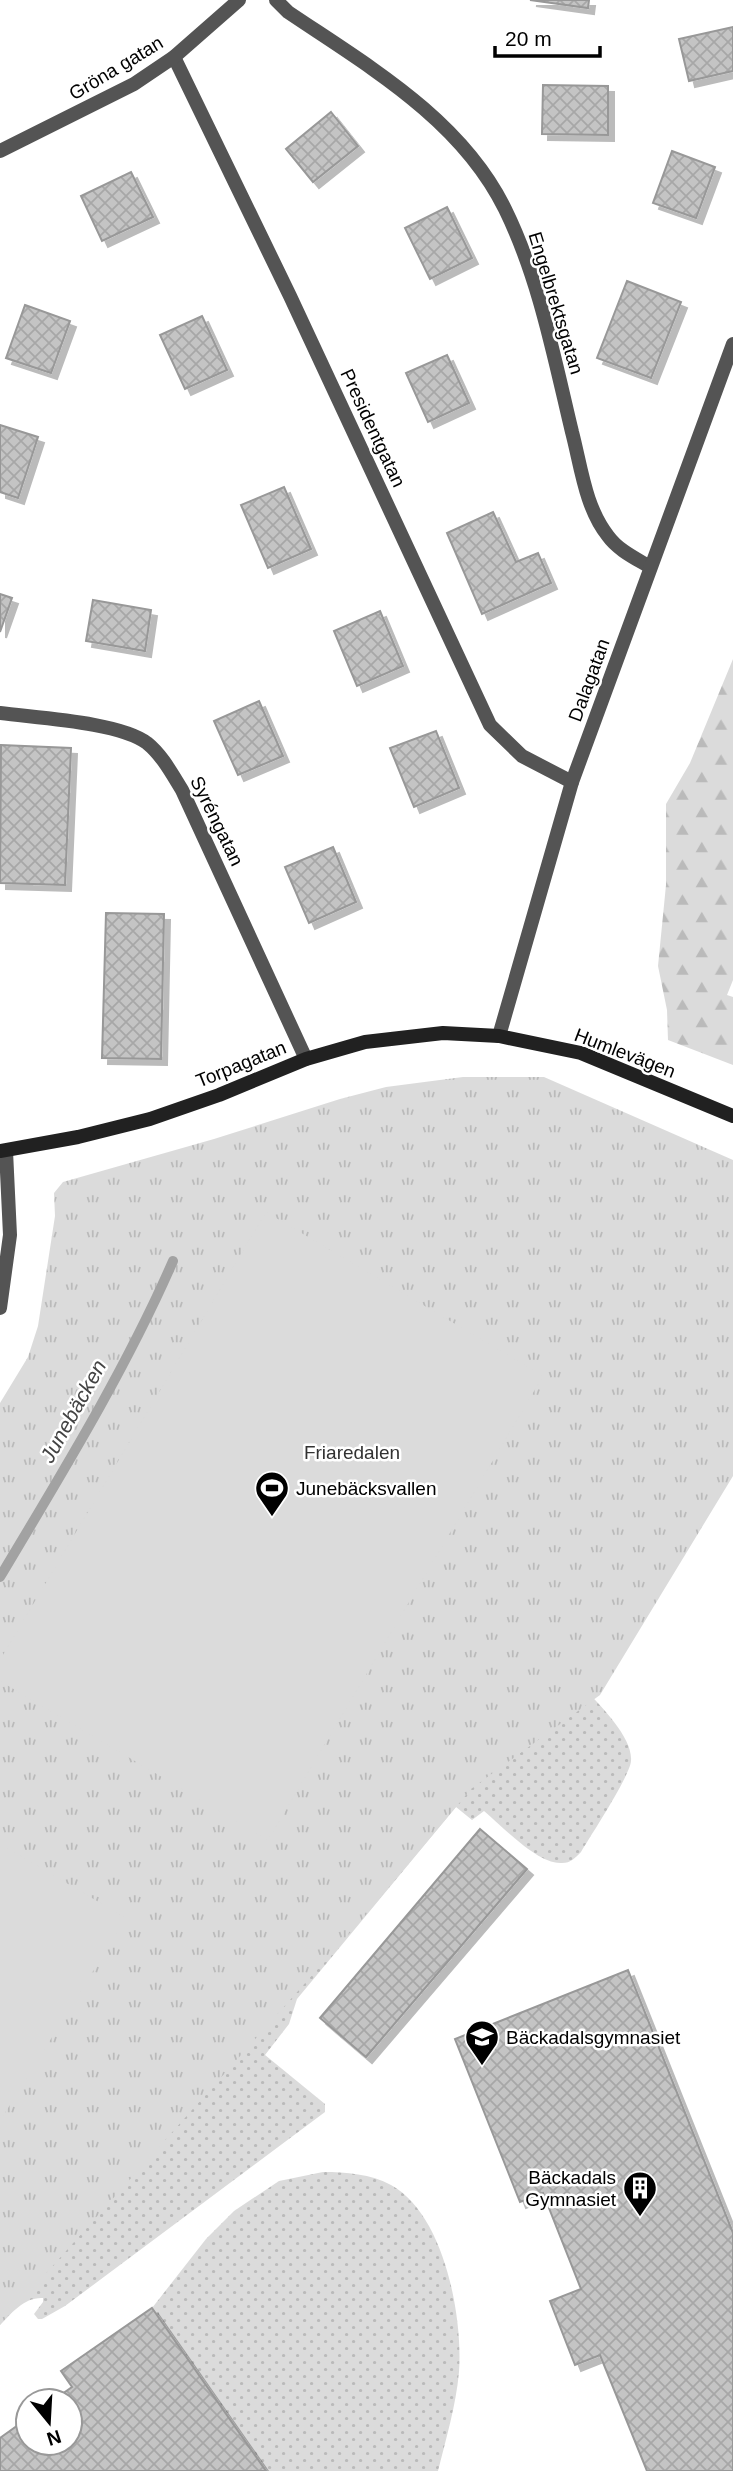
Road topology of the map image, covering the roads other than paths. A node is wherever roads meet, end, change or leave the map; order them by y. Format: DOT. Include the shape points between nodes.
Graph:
graph roads {
  1 [pos="239,0"];
  2 [pos="276,0"];
  3 [pos="174,57"];
  4 [pos="0,151"];
  5 [pos="733,344"];
  6 [pos="650,567"];
  7 [pos="0,713"];
  8 [pos="572,782"];
  9 [pos="499,1036"];
  10 [pos="306,1059"];
  11 [pos="733,1116"];
  12 [pos="3,1151"];
  13 [pos="0,1308"];
  1 -- 3 [label="street, Gröna gatan"];
  2 -- 6 [label="street, Engelbrektsgatan" via="439,121 478,164 505,207 526,258 592,509 608,537"];
  3 -- 4 [label="street, Gröna gatan" via="134,85"];
  3 -- 8 [label="street, Presidentgatan" via="490,725 522,756"];
  5 -- 6 [label="street, Dalagatan"];
  6 -- 8 [label="street, Dalagatan"];
  7 -- 10 [label="street, Syréngatan" via="114,728 146,743 168,766"];
  8 -- 9 [label="street, Dalagatan"];
  9 -- 10 [label="street, Torpagatan" via="443,1033 365,1042"];
  9 -- 11 [label="street, Humlevägen" via="581,1053"];
  10 -- 12 [label="street, Torpagatan" via="150,1119"];
  12 -- 13 [label="street" via="10,1235"];
}
